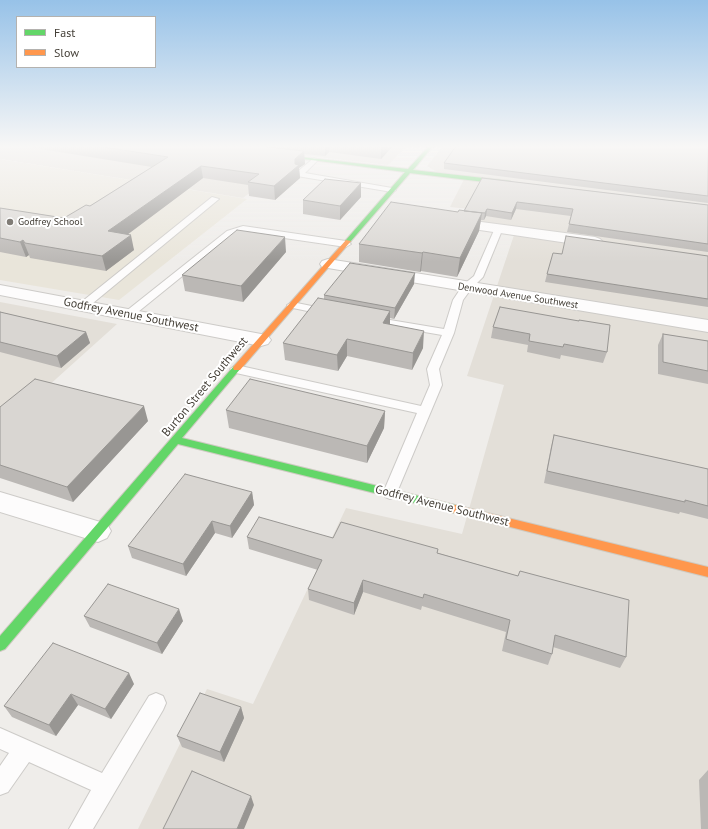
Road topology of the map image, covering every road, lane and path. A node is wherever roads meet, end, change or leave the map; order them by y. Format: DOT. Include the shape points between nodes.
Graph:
graph roads {
  1 [pos="361,185"];
  2 [pos="397,185"];
  3 [pos="392,190"];
  4 [pos="215,199"];
  5 [pos="374,211"];
  6 [pos="394,213"];
  7 [pos="439,220"];
  8 [pos="500,228"];
  9 [pos="608,243"];
  10 [pos="346,244"];
  11 [pos="328,264"];
  12 [pos="467,287"];
  13 [pos="0,290"];
  14 [pos="292,305"];
  15 [pos="83,306"];
  16 [pos="129,314"];
  17 [pos="340,314"];
  18 [pos="363,318"];
  19 [pos="708,326"];
  20 [pos="448,333"];
  21 [pos="261,340"];
  22 [pos="236,369"];
  23 [pos="425,411"];
  24 [pos="176,440"];
  25 [pos="390,493"];
  26 [pos="0,502"];
  27 [pos="98,531"];
  28 [pos="708,572"];
  29 [pos="0,645"];
  30 [pos="156,703"];
  31 [pos="0,738"];
  32 [pos="25,749"];
  33 [pos="0,784"];
  34 [pos="106,786"];
  35 [pos="80,829"];
  1 -- 3 [label="lane"];
  2 -- 3 [label="main road, Burton Street Southwest"];
  3 -- 5 [label="main road, Burton Street Southwest"];
  4 -- 15 [label="lane"];
  5 -- 6 [label="street"];
  5 -- 10 [label="main road, Burton Street Southwest"];
  7 -- 8 [label="street"];
  8 -- 9 [label="street"];
  8 -- 12 [label="lane" via="478,277"];
  10 -- 11 [label="main road, Burton Street Southwest"];
  10 -- 16 [label="lane" via="243,229 230,233"];
  11 -- 12 [label="street, Denwood Avenue Southwest"];
  11 -- 14 [label="main road, Burton Street Southwest"];
  12 -- 19 [label="street, Denwood Avenue Southwest"];
  12 -- 20 [label="lane" via="458,300"];
  13 -- 15 [label="street, Godfrey Avenue Southwest"];
  14 -- 17 [label="lane"];
  14 -- 21 [label="main road, Burton Street Southwest"];
  15 -- 16 [label="street, Godfrey Avenue Southwest"];
  16 -- 21 [label="street, Godfrey Avenue Southwest"];
  18 -- 20 [label="lane"];
  20 -- 23 [label="lane" via="433,369 436,385"];
  21 -- 22 [label="main road, Burton Street Southwest"];
  22 -- 23 [label="lane"];
  22 -- 24 [label="main road, Burton Street Southwest"];
  23 -- 25 [label="lane"];
  24 -- 25 [label="main road, Godfrey Avenue Southwest"];
  24 -- 27 [label="main road, Burton Street Southwest"];
  25 -- 28 [label="main road, Godfrey Avenue Southwest"];
  26 -- 27 [label="street"];
  27 -- 29 [label="main road, Burton Street Southwest"];
  30 -- 34 [label="lane"];
  31 -- 32 [label="lane"];
  32 -- 33 [label="lane"];
  32 -- 34 [label="lane"];
  34 -- 35 [label="lane"];
}
